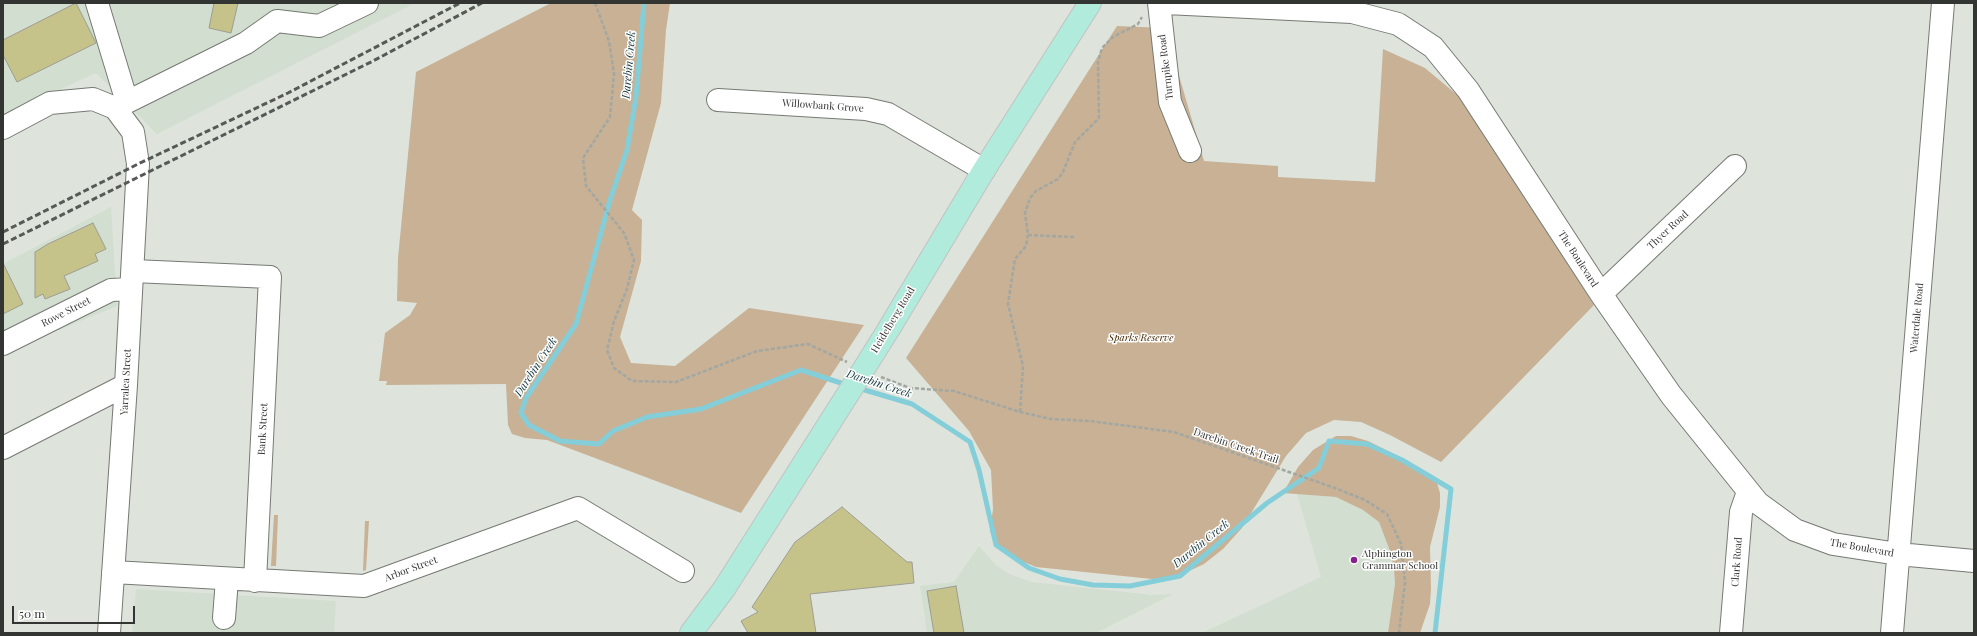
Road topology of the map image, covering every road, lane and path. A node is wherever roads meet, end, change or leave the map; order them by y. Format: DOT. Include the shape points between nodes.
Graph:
graph roads {
  1 [pos="97,3"];
  2 [pos="366,3"];
  3 [pos="595,3"];
  4 [pos="1090,3"];
  5 [pos="1166,3"];
  6 [pos="1943,3"];
  7 [pos="1151,9"];
  8 [pos="718,100"];
  9 [pos="121,105"];
  10 [pos="3,128"];
  11 [pos="1190,150"];
  12 [pos="1735,166"];
  13 [pos="984,170"];
  14 [pos="1028,235"];
  15 [pos="1075,237"];
  16 [pos="270,277"];
  17 [pos="132,280"];
  18 [pos="1601,294"];
  19 [pos="3,344"];
  20 [pos="783,348"];
  21 [pos="126,385"];
  22 [pos="954,391"];
  23 [pos="1020,412"];
  24 [pos="3,448"];
  25 [pos="1748,492"];
  26 [pos="1898,554"];
  27 [pos="1974,560"];
  28 [pos="684,571"];
  29 [pos="113,572"];
  30 [pos="227,579"];
  31 [pos="255,581"];
  32 [pos="224,618"];
  33 [pos="109,633"];
  34 [pos="691,633"];
  35 [pos="1398,633"];
  36 [pos="1731,633"];
  37 [pos="1892,633"];
  1 -- 9 [label="street"];
  2 -- 9 [label="street" via="319,26 277,21 246,43"];
  3 -- 20 [label="path" via="609,41 613,82 610,117 583,158 586,186 624,233 634,260 607,350 614,368 632,381 676,382 757,351"];
  4 -- 13 [label="main road, Heidelberg Road"];
  5 -- 18 [label="street, The Boulevard" via="1352,12 1398,24 1433,47 1468,90"];
  6 -- 26 [label="street, Waterdale Road"];
  7 -- 11 [label="street, Turnpike Road" via="1170,102"];
  7 -- 14 [label="path" via="1138,24 1113,37 1102,48 1098,62 1099,118 1075,142 1061,175 1036,191 1030,198 1025,213"];
  8 -- 13 [label="street, Willowbank Grove" via="866,109 888,114"];
  9 -- 10 [label="street" via="93,99 50,103"];
  9 -- 17 [label="street, Yarralea Street" via="134,132 138,164"];
  12 -- 18 [label="street, Thyer Road"];
  13 -- 34 [label="main road, Heidelberg Road, bridge" via="839,409 724,589"];
  14 -- 15 [label="path"];
  14 -- 23 [label="path" via="1026,246 1016,259 1008,304 1022,366"];
  16 -- 17 [label="street, Rowe Street"];
  16 -- 31 [label="street, Bank Street"];
  17 -- 19 [label="street, Rowe Street"];
  17 -- 21 [label="street, Yarralea Street"];
  18 -- 25 [label="street, The Boulevard" via="1671,395"];
  21 -- 24 [label="street"];
  21 -- 29 [label="street, Yarralea Street"];
  22 -- 23 [label="path, Darebin Creek Trail"];
  23 -- 35 [label="path, Darebin Creek Trail" via="1051,419 1090,421 1174,432 1365,500 1387,514 1401,544 1406,582"];
  25 -- 26 [label="street, The Boulevard" via="1758,503 1794,530 1833,544"];
  25 -- 36 [label="street, Clark Road" via="1741,512"];
  26 -- 27 [label="street, The Boulevard"];
  26 -- 37 [label="street, Waterdale Road"];
  28 -- 31 [label="street, Arbor Street" via="578,508 371,584 357,586"];
  29 -- 30 [label="street, Arbor Street"];
  29 -- 33 [label="street, Yarralea Street"];
  30 -- 31 [label="street, Arbor Street"];
  30 -- 32 [label="street"];
}
